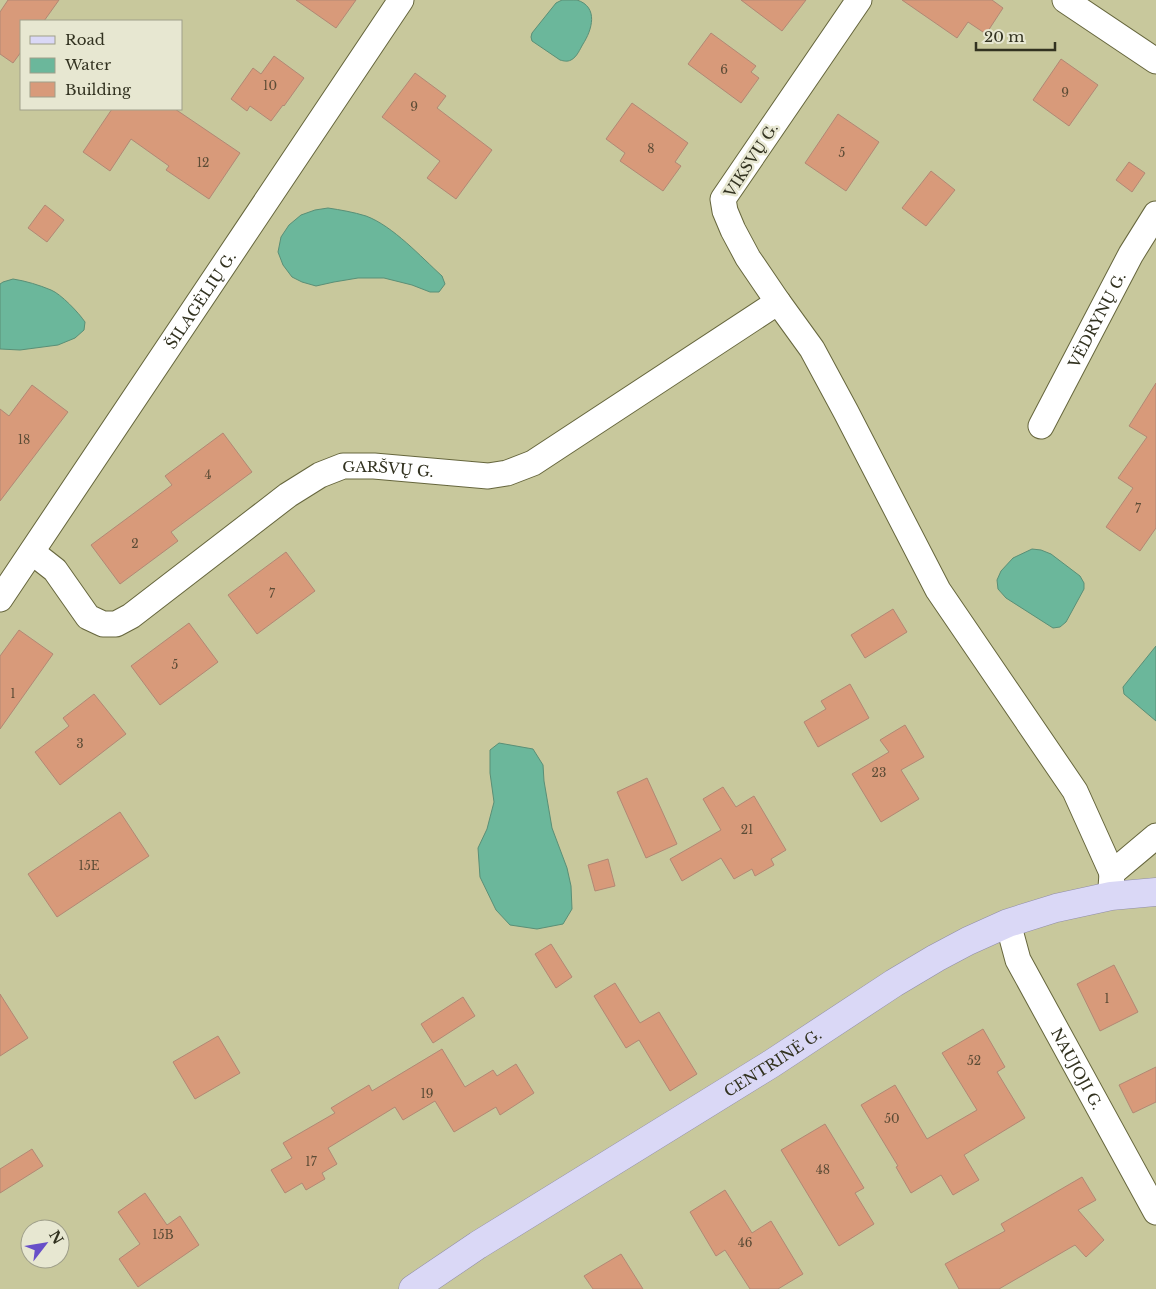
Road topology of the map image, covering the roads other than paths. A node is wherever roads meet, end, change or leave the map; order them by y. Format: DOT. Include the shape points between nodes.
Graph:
graph roads {
  1 [pos="401,0"];
  2 [pos="859,0"];
  3 [pos="1065,0"];
  4 [pos="1156,61"];
  5 [pos="1156,214"];
  6 [pos="778,302"];
  7 [pos="1041,426"];
  8 [pos="32,552"];
  9 [pos="0,599"];
  10 [pos="1156,836"];
  11 [pos="1112,884"];
  12 [pos="1156,892"];
  13 [pos="1008,923"];
  14 [pos="1156,1212"];
  15 [pos="413,1289"];
  1 -- 8 [label="street, ŠILAGĖLIŲ G."];
  2 -- 6 [label="street, VIKSVŲ G." via="723,199 733,230"];
  3 -- 4 [label="street"];
  5 -- 7 [label="street, VĖDRYNŲ G." via="1131,254"];
  6 -- 8 [label="street, GARŠVŲ G." via="533,463 508,473 488,476 343,466 320,474 116,624 103,624 88,617 55,570"];
  6 -- 11 [label="street, VIKSVŲ G." via="812,349 938,590 1075,791"];
  8 -- 9 [label="street, ŠILAGĖLIŲ G."];
  10 -- 11 [label="street"];
  11 -- 12 [label="main road, CENTRINĖ G."];
  11 -- 13 [label="main road, CENTRINĖ G." via="1056,908"];
  13 -- 14 [label="street, NAUJOJI G." via="1018,960"];
  13 -- 15 [label="main road, CENTRINĖ G." via="911,973"];
}
